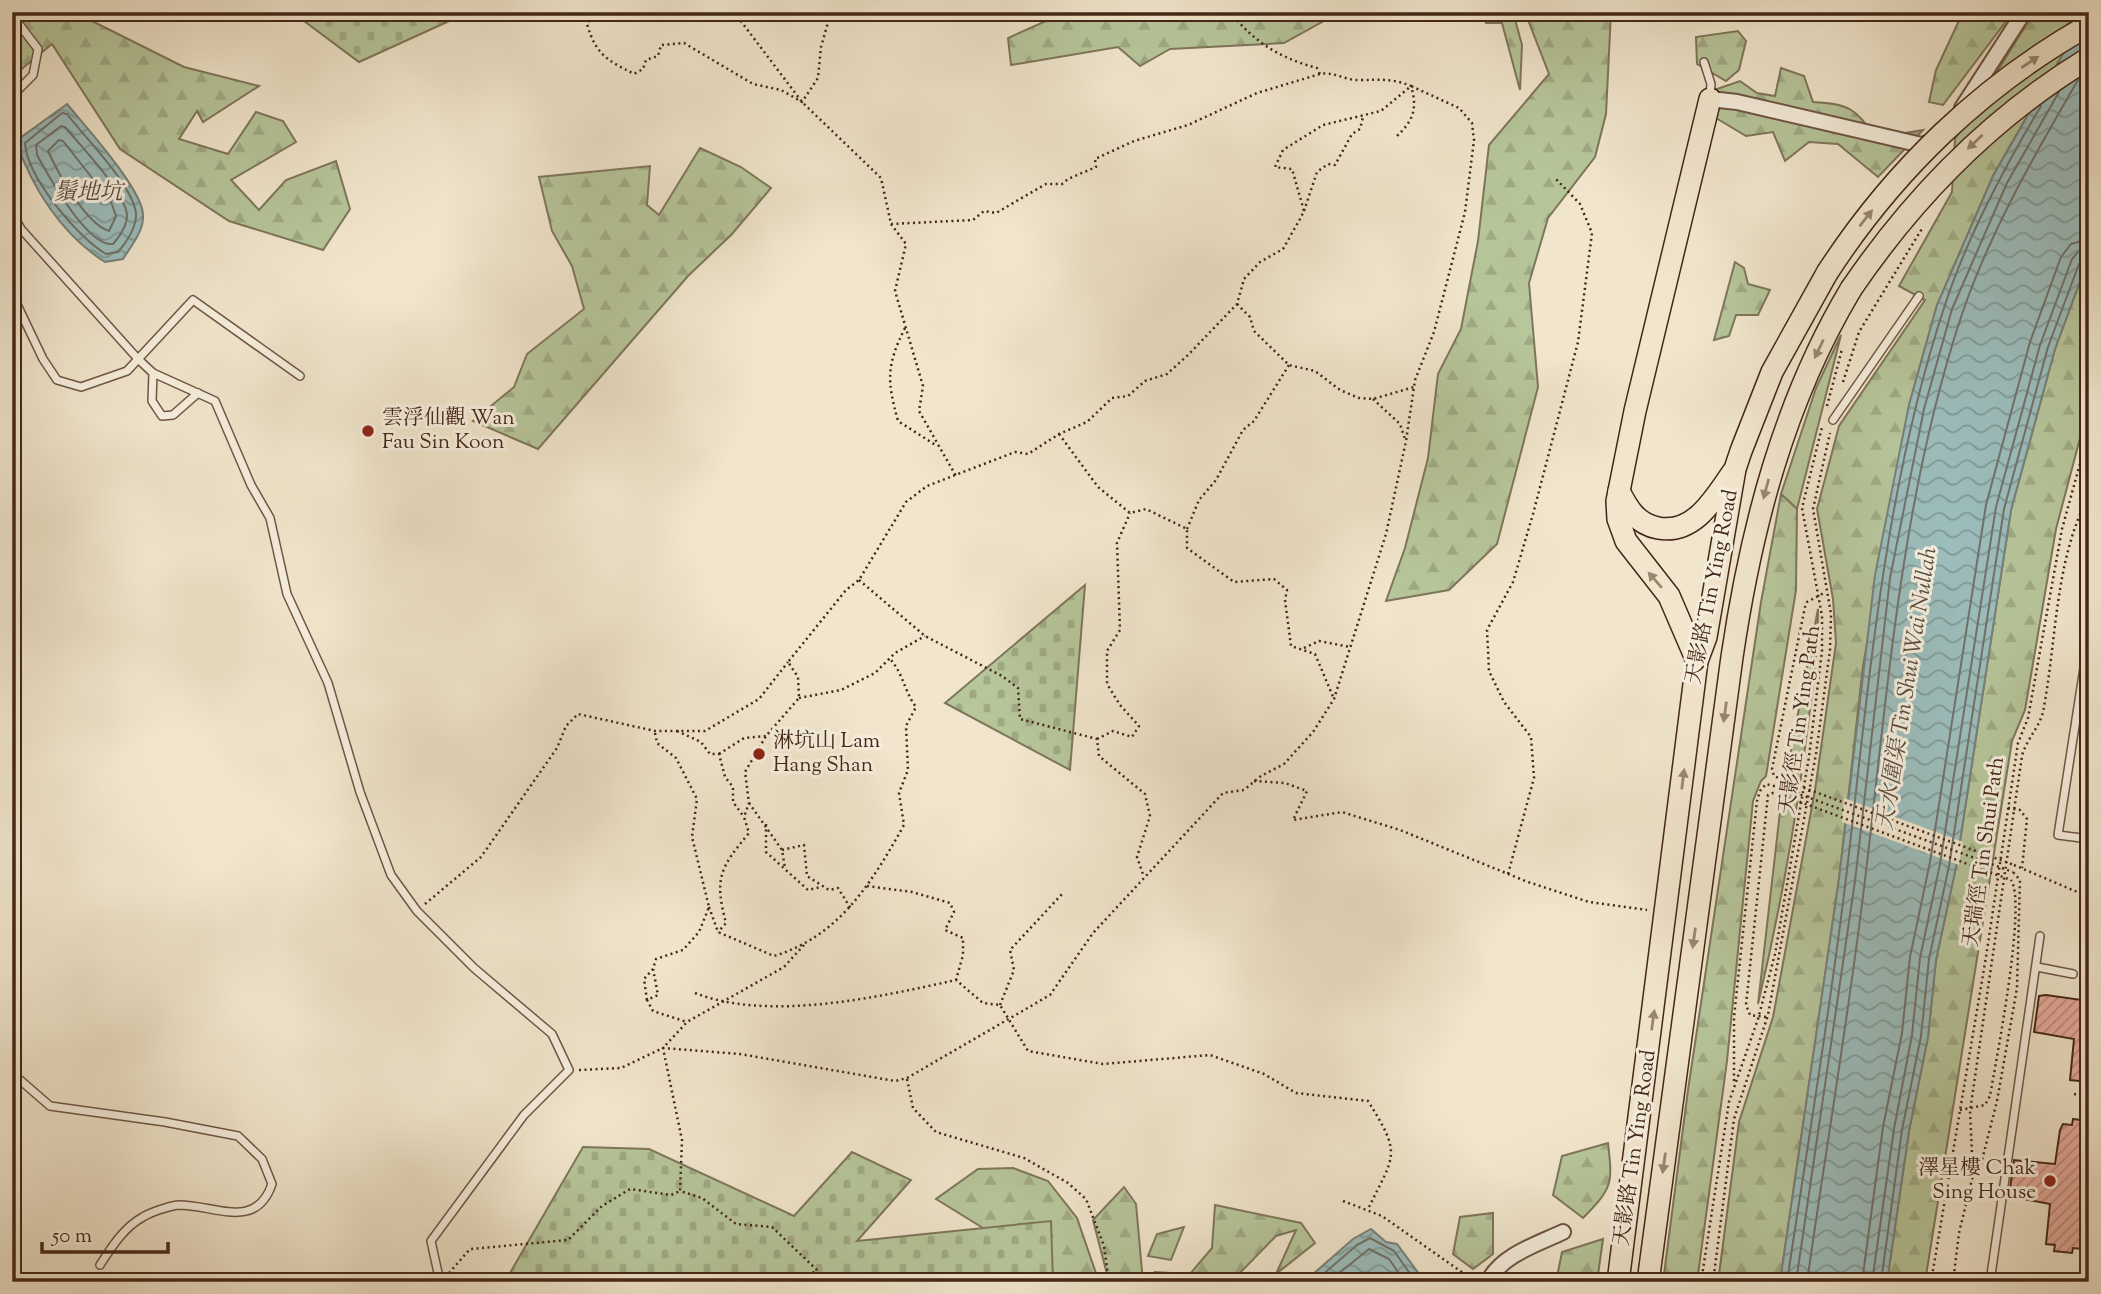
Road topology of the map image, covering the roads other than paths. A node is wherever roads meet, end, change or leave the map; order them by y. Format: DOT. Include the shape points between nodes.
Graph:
graph roads {
  1 [pos="2024,12"];
  2 [pos="12,15"];
  3 [pos="2089,25"];
  4 [pos="2089,58"];
  5 [pos="1704,62"];
  6 [pos="12,96"];
  7 [pos="1710,99"];
  8 [pos="12,213"];
  9 [pos="12,294"];
  10 [pos="1919,296"];
  11 [pos="138,359"];
  12 [pos="153,373"];
  13 [pos="300,376"];
  14 [pos="198,393"];
  15 [pos="1833,420"];
  16 [pos="1735,469"];
  17 [pos="1618,489"];
  18 [pos="2089,636"];
  19 [pos="1697,661"];
  20 [pos="2089,839"];
  21 [pos="2040,936"];
  22 [pos="2037,967"];
  23 [pos="2073,974"];
  24 [pos="12,1073"];
  25 [pos="1563,1232"];
  26 [pos="100,1265"];
  27 [pos="441,1282"];
  28 [pos="1488,1282"];
  29 [pos="1618,1282"];
  30 [pos="1648,1282"];
  31 [pos="1990,1282"];
  1 -- 7 [label="street" via="1948,128 1922,145"];
  2 -- 6 [label="lane" via="38,50 33,75"];
  16 -- 3 [label="main road, 天影路 Tin Ying Road, one-way, bridge" via="1772,372 1826,273 1874,207 1931,143 1996,86"];
  4 -- 30 [label="main road, 天影路 Tin Ying Road, one-way, bridge" via="2011,112 1948,168 1896,228 1851,289 1820,346 1787,424 1765,491 1732,657"];
  5 -- 7 [label="lane"];
  7 -- 17 [label="main road"];
  8 -- 11 [label="lane" via="21,229"];
  9 -- 11 [label="lane" via="57,380 81,387 127,371"];
  10 -- 15 [label="lane"];
  11 -- 12 [label="lane"];
  11 -- 13 [label="lane" via="193,300"];
  12 -- 14 [label="lane"];
  12 -- 14 [label="lane" via="152,401 162,416 173,415"];
  14 -- 27 [label="lane" via="215,401 270,517 286,594 328,683 360,792 391,875 417,911 474,968 552,1034 569,1070 524,1115 432,1241"];
  16 -- 17 [label="main road" via="1698,517 1671,529 1638,519"];
  16 -- 19 [label="main road, 天影路 Tin Ying Road" via="1715,595"];
  19 -- 17 [label="main road, one-way" via="1669,596 1642,566 1621,531"];
  18 -- 20 [label="lane" via="2058,835"];
  29 -- 19 [label="main road, 天影路 Tin Ying Road, one-way"];
  21 -- 22 [label="lane"];
  22 -- 23 [label="lane"];
  22 -- 31 [label="lane"];
  24 -- 26 [label="lane" via="50,1106 238,1136 262,1159 272,1184 267,1200 259,1207 228,1214 176,1205 142,1217 118,1239"];
  25 -- 28 [label="street" via="1510,1259"];
}
